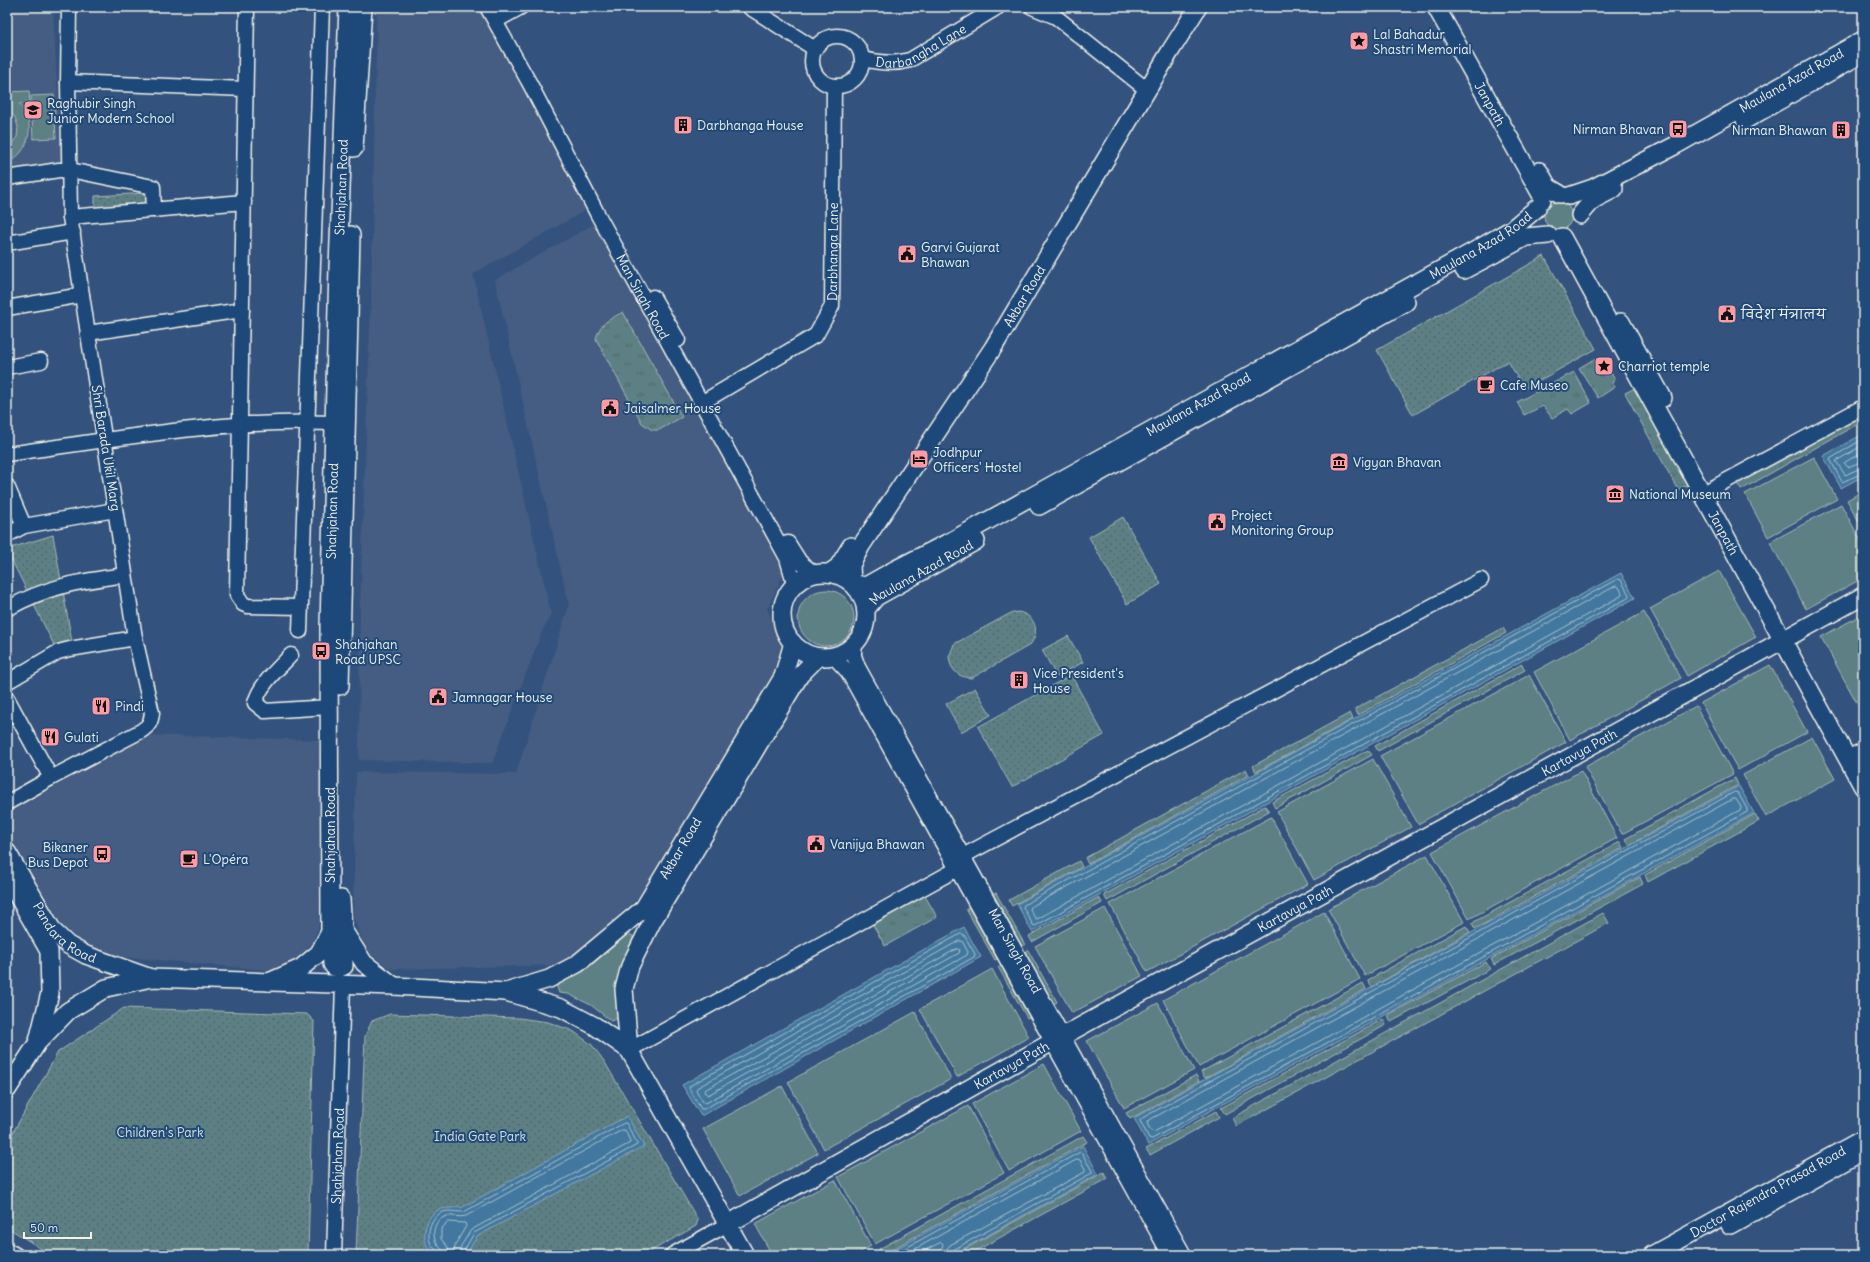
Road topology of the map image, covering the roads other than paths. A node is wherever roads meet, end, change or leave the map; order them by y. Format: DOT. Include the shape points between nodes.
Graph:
graph roads {
  1 [pos="69,7"];
  2 [pos="247,7"];
  3 [pos="322,7"];
  4 [pos="348,7"];
  5 [pos="363,7"];
  6 [pos="487,7"];
  7 [pos="521,7"];
  8 [pos="749,7"];
  9 [pos="998,7"];
  10 [pos="1032,7"];
  11 [pos="1185,7"];
  12 [pos="1198,7"];
  13 [pos="1436,7"];
  14 [pos="1446,7"];
  15 [pos="498,13"];
  16 [pos="1863,40"];
  17 [pos="815,49"];
  18 [pos="1863,54"];
  19 [pos="862,59"];
  20 [pos="68,82"];
  21 [pos="1141,85"];
  22 [pos="834,86"];
  23 [pos="245,88"];
  24 [pos="70,170"];
  25 [pos="7,178"];
  26 [pos="1564,195"];
  27 [pos="244,202"];
  28 [pos="1539,204"];
  29 [pos="154,210"];
  30 [pos="1580,215"];
  31 [pos="70,217"];
  32 [pos="73,232"];
  33 [pos="1560,235"];
  34 [pos="7,243"];
  35 [pos="82,295"];
  36 [pos="7,308"];
  37 [pos="242,310"];
  38 [pos="88,333"];
  39 [pos="41,362"];
  40 [pos="7,367"];
  41 [pos="708,399"];
  42 [pos="1863,407"];
  43 [pos="307,422"];
  44 [pos="334,423"];
  45 [pos="240,424"];
  46 [pos="104,440"];
  47 [pos="7,454"];
  48 [pos="7,486"];
  49 [pos="1711,489"];
  50 [pos="115,510"];
  51 [pos="24,526"];
  52 [pos="7,535"];
  53 [pos="822,573"];
  54 [pos="126,575"];
  55 [pos="1481,580"];
  56 [pos="853,583"];
  57 [pos="794,586"];
  58 [pos="1863,596"];
  59 [pos="300,607"];
  60 [pos="7,609"];
  61 [pos="866,609"];
  62 [pos="300,631"];
  63 [pos="135,638"];
  64 [pos="1786,638"];
  65 [pos="793,643"];
  66 [pos="854,645"];
  67 [pos="291,655"];
  68 [pos="826,656"];
  69 [pos="7,682"];
  70 [pos="7,698"];
  71 [pos="329,707"];
  72 [pos="1860,758"];
  73 [pos="51,778"];
  74 [pos="1863,787"];
  75 [pos="7,803"];
  76 [pos="7,852"];
  77 [pos="963,856"];
  78 [pos="957,869"];
  79 [pos="7,877"];
  80 [pos="630,920"];
  81 [pos="337,931"];
  82 [pos="647,932"];
  83 [pos="151,978"];
  84 [pos="268,982"];
  85 [pos="338,984"];
  86 [pos="394,986"];
  87 [pos="506,992"];
  88 [pos="1057,1039"];
  89 [pos="38,1042"];
  90 [pos="629,1050"];
  91 [pos="7,1090"];
  92 [pos="1863,1139"];
  93 [pos="1863,1152"];
  94 [pos="728,1224"];
  95 [pos="7,1250"];
  96 [pos="16,1255"];
  97 [pos="334,1255"];
  98 [pos="672,1255"];
  99 [pos="744,1255"];
  100 [pos="1170,1255"];
  101 [pos="1184,1255"];
  102 [pos="1652,1255"];
  103 [pos="1676,1255"];
  1 -- 20 [label="street, Shri Barada Ukil Marg"];
  2 -- 23 [label="street"];
  3 -- 43 [label="street"];
  4 -- 44 [label="main road, Shahjahan Road"];
  5 -- 81 [label="main road, Shahjahan Road" via="352,168 338,767"];
  6 -- 57 [label="street, Man Singh Road" via="642,298 787,558"];
  7 -- 15 [label="street"];
  8 -- 17 [label="street"];
  9 -- 19 [label="street, Darbangha Lane" via="910,60 889,63"];
  10 -- 21 [label="street" via="1056,18"];
  11 -- 21 [label="main road, Akbar Road"];
  12 -- 56 [label="main road, Akbar Road" via="993,348 861,546 851,565"];
  13 -- 28 [label="main road, Janpath" via="1542,196"];
  14 -- 26 [label="main road, Janpath" via="1546,183"];
  15 -- 41 [label="street, Man Singh Road"];
  16 -- 26 [label="main road, Maulana Azad Road" via="1676,145 1593,188"];
  17 -- 19 [label="street" via="830,37 840,36 856,45"];
  17 -- 22 [label="street" via="812,58 817,77"];
  18 -- 30 [label="main road, Maulana Azad Road" via="1599,197"];
  19 -- 22 [label="street" via="859,73 853,80 844,85"];
  20 -- 23 [label="street"];
  20 -- 24 [label="street, Shri Barada Ukil Marg"];
  21 -- 53 [label="main road, Akbar Road" via="985,342 838,567"];
  22 -- 41 [label="street, Darbhanga Lane" via="832,306 816,334"];
  23 -- 27 [label="street"];
  24 -- 25 [label="street"];
  24 -- 29 [label="street" via="153,187"];
  24 -- 31 [label="street, Shri Barada Ukil Marg"];
  26 -- 28 [label="main road" via="1550,195"];
  26 -- 30 [label="main road" via="1577,204"];
  27 -- 29 [label="street"];
  27 -- 37 [label="street"];
  28 -- 33 [label="main road" via="1537,224"];
  28 -- 56 [label="main road, Maulana Azad Road" via="1512,229 1476,250 960,537 866,586"];
  29 -- 31 [label="street"];
  30 -- 33 [label="main road" via="1577,225"];
  31 -- 32 [label="street, Shri Barada Ukil Marg"];
  32 -- 34 [label="street"];
  32 -- 35 [label="street, Shri Barada Ukil Marg"];
  33 -- 49 [label="main road, Janpath" via="1650,373"];
  33 -- 61 [label="main road, Maulana Azad Road" via="1526,237 1445,280 910,577 876,597"];
  33 -- 64 [label="main road, Janpath"];
  35 -- 36 [label="street"];
  35 -- 38 [label="street, Shri Barada Ukil Marg"];
  37 -- 38 [label="street"];
  37 -- 45 [label="street"];
  38 -- 46 [label="street, Shri Barada Ukil Marg"];
  39 -- 40 [label="street"];
  41 -- 53 [label="street, Man Singh Road" via="800,562"];
  42 -- 49 [label="street"];
  43 -- 44 [label="street"];
  43 -- 45 [label="street"];
  43 -- 59 [label="street"];
  44 -- 71 [label="main road, Shahjahan Road"];
  45 -- 46 [label="street"];
  45 -- 59 [label="street" via="237,596 248,606"];
  46 -- 47 [label="street"];
  46 -- 50 [label="street, Shri Barada Ukil Marg"];
  48 -- 51 [label="street"];
  49 -- 64 [label="main road, Janpath"];
  50 -- 51 [label="street"];
  50 -- 54 [label="street, Shri Barada Ukil Marg"];
  51 -- 52 [label="street"];
  53 -- 56 [label="main road" via="841,576"];
  53 -- 57 [label="main road" via="802,579"];
  54 -- 60 [label="street" via="54,588 23,599"];
  54 -- 63 [label="street, Shri Barada Ukil Marg"];
  55 -- 77 [label="street"];
  56 -- 61 [label="main road" via="862,596"];
  57 -- 65 [label="main road" via="786,597 782,615 786,633"];
  58 -- 64 [label="main road, Kartavya Path"];
  59 -- 62 [label="street"];
  61 -- 66 [label="main road" via="866,622 862,634"];
  63 -- 69 [label="street" via="58,652"];
  63 -- 73 [label="street, Shri Barada Ukil Marg" via="152,721 141,731"];
  64 -- 72 [label="main road, Janpath"];
  64 -- 74 [label="main road, Janpath"];
  64 -- 88 [label="main road, Kartavya Path"];
  65 -- 68 [label="main road" via="804,652"];
  65 -- 80 [label="main road, Akbar Road" via="783,677 644,908"];
  66 -- 68 [label="main road" via="844,652"];
  66 -- 77 [label="street, Man Singh Road" via="858,667"];
  67 -- 71 [label="street" via="268,679 255,703 265,711"];
  68 -- 78 [label="street, Man Singh Road" via="848,672"];
  68 -- 82 [label="main road, Akbar Road" via="800,675"];
  70 -- 73 [label="street"];
  71 -- 81 [label="main road, Shahjahan Road"];
  73 -- 75 [label="street, Shri Barada Ukil Marg"];
  76 -- 83 [label="main road, Pandara Road" via="53,931 68,945 86,955"];
  77 -- 88 [label="street, Man Singh Road"];
  78 -- 88 [label="street, Man Singh Road"];
  78 -- 90 [label="street"];
  79 -- 89 [label="main road, Pandara Road" via="49,951 50,993"];
  80 -- 82 [label="main road"];
  80 -- 87 [label="main road, Akbar Road" via="577,964 549,979"];
  81 -- 84 [label="main road, Shahjahan Road" via="319,953 301,968"];
  81 -- 85 [label="main road"];
  81 -- 86 [label="main road" via="364,963"];
  82 -- 90 [label="main road, Akbar Road" via="630,966 624,989"];
  83 -- 84 [label="main road"];
  83 -- 89 [label="main road" via="106,988 68,1011"];
  84 -- 85 [label="main road"];
  85 -- 86 [label="main road"];
  85 -- 97 [label="street, Shahjahan Road"];
  86 -- 87 [label="main road"];
  87 -- 90 [label="main road" via="561,1008 595,1026"];
  88 -- 94 [label="main road, Kartavya Path"];
  88 -- 100 [label="street, Man Singh Road"];
  88 -- 101 [label="street, Man Singh Road"];
  89 -- 91 [label="main road"];
  90 -- 94 [label="main road"];
  92 -- 102 [label="main road, Doctor Rajendra Prasad Road"];
  93 -- 103 [label="main road, Doctor Rajendra Prasad Road"];
  94 -- 98 [label="street"];
  94 -- 99 [label="main road"];
  95 -- 96 [label="street"];
}
